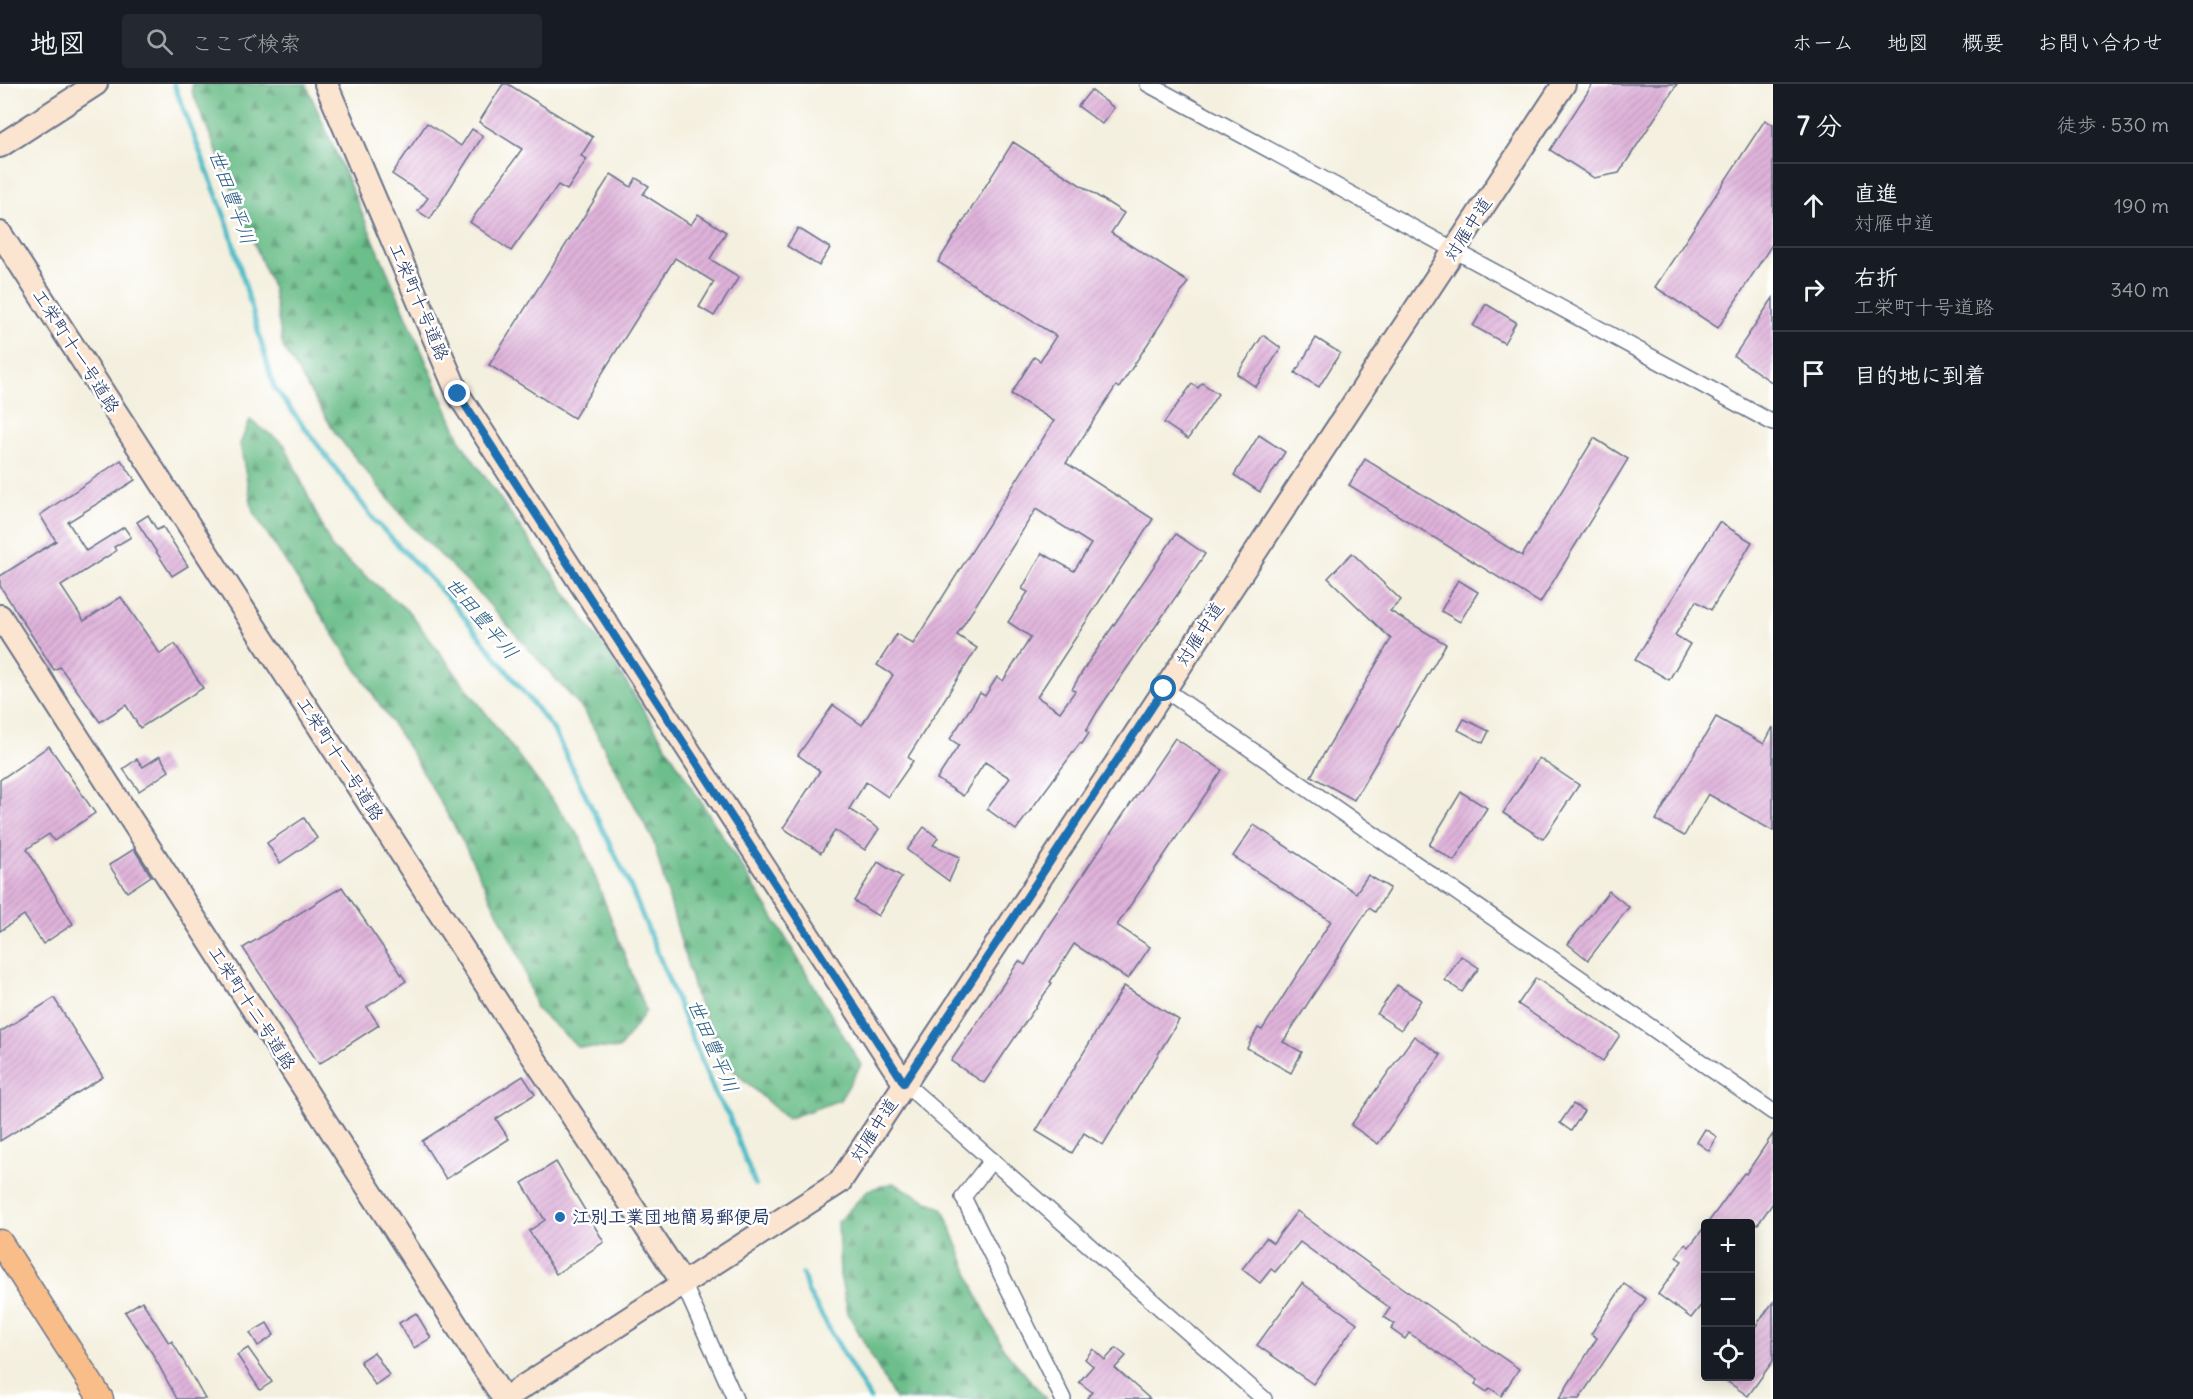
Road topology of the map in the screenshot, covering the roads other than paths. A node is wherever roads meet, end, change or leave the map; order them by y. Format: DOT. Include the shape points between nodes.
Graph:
graph roads {
  1 [pos="96,84"];
  2 [pos="326,84"];
  3 [pos="1148,84"];
  4 [pos="1564,84"];
  5 [pos="0,146"];
  6 [pos="0,234"];
  7 [pos="1455,249"];
  8 [pos="1773,423"];
  9 [pos="0,616"];
  10 [pos="1164,689"];
  11 [pos="904,1083"];
  12 [pos="1773,1112"];
  13 [pos="992,1160"];
  14 [pos="0,1242"];
  15 [pos="683,1283"];
  16 [pos="101,1399"];
  17 [pos="504,1399"];
  18 [pos="735,1399"];
  19 [pos="1063,1399"];
  20 [pos="1264,1399"];
  1 -- 5 [label="street"];
  2 -- 11 [label="street, 工栄町十号道路" via="458,394"];
  3 -- 7 [label="street"];
  4 -- 7 [label="street, 対雁中道"];
  6 -- 15 [label="street, 工栄町十一号道路"];
  7 -- 8 [label="street"];
  7 -- 10 [label="street, 対雁中道"];
  9 -- 17 [label="street, 工栄町十二号道路"];
  10 -- 11 [label="street, 対雁中道"];
  10 -- 12 [label="street"];
  11 -- 13 [label="street"];
  11 -- 15 [label="street, 対雁中道" via="840,1182"];
  13 -- 19 [label="street" via="963,1197"];
  13 -- 20 [label="street"];
  14 -- 16 [label="main road"];
  15 -- 17 [label="street, 対雁中道"];
  15 -- 18 [label="street"];
}
